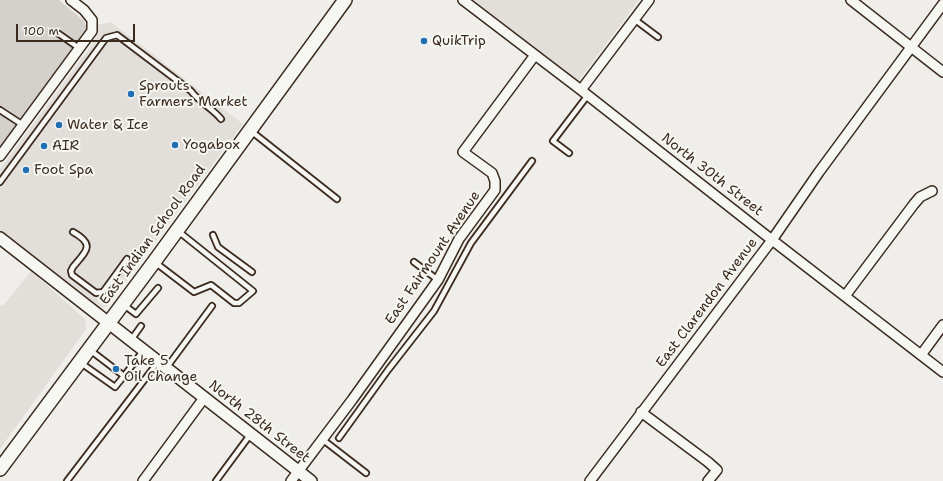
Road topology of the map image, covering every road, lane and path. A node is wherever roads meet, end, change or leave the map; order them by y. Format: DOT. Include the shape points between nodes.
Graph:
graph roads {
  1 [pos="71,0"];
  2 [pos="345,0"];
  3 [pos="464,0"];
  4 [pos="649,0"];
  5 [pos="851,0"];
  6 [pos="943,4"];
  7 [pos="634,19"];
  8 [pos="59,34"];
  9 [pos="658,37"];
  10 [pos="912,47"];
  11 [pos="79,48"];
  12 [pos="535,55"];
  13 [pos="943,72"];
  14 [pos="584,92"];
  15 [pos="0,110"];
  16 [pos="221,119"];
  17 [pos="23,126"];
  18 [pos="250,130"];
  19 [pos="2,150"];
  20 [pos="569,153"];
  21 [pos="532,162"];
  22 [pos="0,182"];
  23 [pos="932,191"];
  24 [pos="337,199"];
  25 [pos="487,202"];
  26 [pos="497,209"];
  27 [pos="177,230"];
  28 [pos="73,232"];
  29 [pos="213,235"];
  30 [pos="0,238"];
  31 [pos="772,240"];
  32 [pos="127,259"];
  33 [pos="154,262"];
  34 [pos="414,262"];
  35 [pos="252,272"];
  36 [pos="438,280"];
  37 [pos="158,288"];
  38 [pos="845,296"];
  39 [pos="123,304"];
  40 [pos="212,306"];
  41 [pos="109,323"];
  42 [pos="943,325"];
  43 [pos="140,326"];
  44 [pos="131,340"];
  45 [pos="89,349"];
  46 [pos="144,350"];
  47 [pos="921,355"];
  48 [pos="80,362"];
  49 [pos="162,365"];
  50 [pos="943,372"];
  51 [pos="124,376"];
  52 [pos="204,398"];
  53 [pos="641,412"];
  54 [pos="251,433"];
  55 [pos="339,438"];
  56 [pos="322,440"];
  57 [pos="0,469"];
  58 [pos="298,471"];
  59 [pos="366,473"];
  60 [pos="68,481"];
  61 [pos="143,481"];
  62 [pos="216,481"];
  63 [pos="291,481"];
  64 [pos="311,481"];
  65 [pos="590,481"];
  66 [pos="708,481"];
  1 -- 11 [label="street" via="92,20 92,31"];
  2 -- 18 [label="main road, East Indian School Road"];
  3 -- 12 [label="street, North 30th Street"];
  4 -- 7 [label="street"];
  5 -- 10 [label="street"];
  6 -- 10 [label="street, East Clarendon Avenue"];
  7 -- 9 [label="lane"];
  7 -- 14 [label="street"];
  8 -- 11 [label="lane"];
  10 -- 13 [label="street"];
  10 -- 31 [label="street, East Clarendon Avenue"];
  11 -- 17 [label="street"];
  12 -- 14 [label="street, North 30th Street"];
  12 -- 25 [label="street, East Fairmount Avenue" via="463,152 492,173 495,190"];
  14 -- 20 [label="lane" via="553,141"];
  14 -- 31 [label="street, North 30th Street"];
  15 -- 17 [label="lane"];
  16 -- 22 [label="lane" via="191,91 117,35 106,38"];
  17 -- 19 [label="street"];
  18 -- 24 [label="lane"];
  18 -- 27 [label="main road, East Indian School Road"];
  21 -- 26 [label="lane"];
  23 -- 38 [label="street" via="920,197 914,204"];
  25 -- 26 [label="lane"];
  25 -- 36 [label="street, East Fairmount Avenue" via="459,239"];
  26 -- 55 [label="lane" via="471,243 434,311"];
  27 -- 33 [label="main road, East Indian School Road"];
  27 -- 33 [label="lane" via="253,291 239,303 234,303 211,285 194,292"];
  28 -- 32 [label="lane" via="84,239 87,248 73,267 72,275 96,293 103,292"];
  29 -- 35 [label="lane" via="218,247"];
  30 -- 41 [label="street, North 28th Street"];
  31 -- 38 [label="street, North 30th Street"];
  31 -- 53 [label="street, East Clarendon Avenue"];
  33 -- 39 [label="main road, East Indian School Road"];
  34 -- 36 [label="lane"];
  36 -- 56 [label="street, East Fairmount Avenue"];
  37 -- 39 [label="lane" via="136,314"];
  38 -- 47 [label="street, North 30th Street"];
  39 -- 41 [label="main road, East Indian School Road"];
  40 -- 49 [label="lane"];
  41 -- 44 [label="street, North 28th Street"];
  41 -- 45 [label="main road, East Indian School Road"];
  42 -- 47 [label="street"];
  43 -- 44 [label="lane"];
  44 -- 46 [label="street, North 28th Street"];
  45 -- 48 [label="main road, East Indian School Road"];
  45 -- 51 [label="lane"];
  46 -- 49 [label="street, North 28th Street"];
  46 -- 51 [label="lane"];
  47 -- 50 [label="street, North 30th Street"];
  48 -- 51 [label="lane" via="115,387"];
  48 -- 57 [label="main road, East Indian School Road"];
  49 -- 52 [label="street, North 28th Street"];
  49 -- 60 [label="lane"];
  52 -- 54 [label="street, North 28th Street"];
  52 -- 61 [label="street"];
  53 -- 65 [label="street, East Clarendon Avenue"];
  53 -- 66 [label="street" via="717,470"];
  54 -- 58 [label="street, North 28th Street"];
  54 -- 62 [label="lane"];
  56 -- 58 [label="street, East Fairmount Avenue"];
  56 -- 59 [label="lane"];
  58 -- 63 [label="street, East Fairmount Avenue"];
  58 -- 64 [label="street, North 28th Street"];
}
